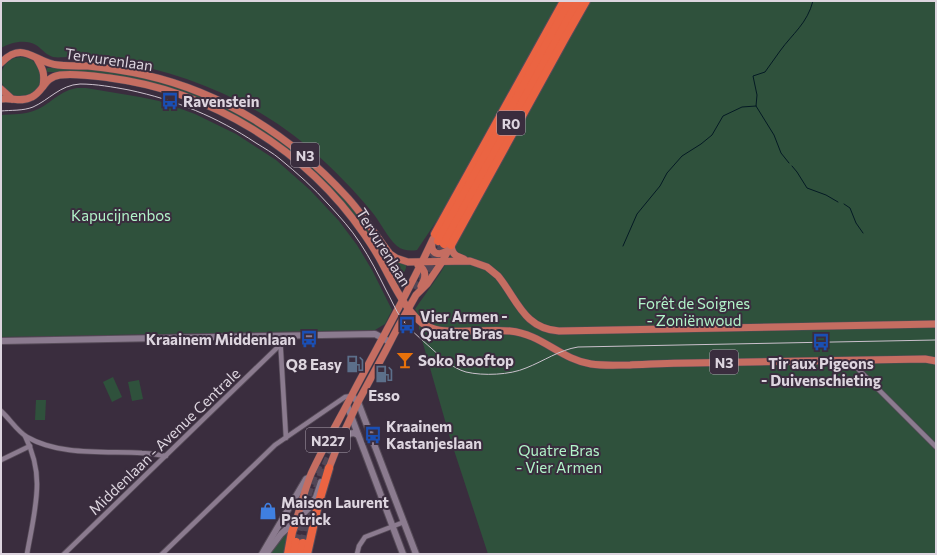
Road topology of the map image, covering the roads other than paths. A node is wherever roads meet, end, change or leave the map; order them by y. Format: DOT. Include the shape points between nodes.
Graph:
graph roads {
  1 [pos="564,1"];
  2 [pos="570,1"];
  3 [pos="578,1"];
  4 [pos="586,1"];
  5 [pos="37,59"];
  6 [pos="1,63"];
  7 [pos="43,86"];
  8 [pos="1,89"];
  9 [pos="1,99"];
  10 [pos="12,99"];
  11 [pos="443,244"];
  12 [pos="470,261"];
  13 [pos="442,262"];
  14 [pos="421,264"];
  15 [pos="416,295"];
  16 [pos="402,300"];
  17 [pos="409,308"];
  18 [pos="402,320"];
  19 [pos="418,320"];
  20 [pos="936,324"];
  21 [pos="280,336"];
  22 [pos="382,338"];
  23 [pos="1,341"];
  24 [pos="390,342"];
  25 [pos="280,345"];
  26 [pos="853,360"];
  27 [pos="936,361"];
  28 [pos="352,396"];
  29 [pos="358,402"];
  30 [pos="347,405"];
  31 [pos="1,411"];
  32 [pos="351,415"];
  33 [pos="358,435"];
  34 [pos="26,436"];
  35 [pos="286,438"];
  36 [pos="373,442"];
  37 [pos="338,444"];
  38 [pos="30,446"];
  39 [pos="362,446"];
  40 [pos="936,447"];
  41 [pos="166,456"];
  42 [pos="1,460"];
  43 [pos="329,468"];
  44 [pos="311,476"];
  45 [pos="296,521"];
  46 [pos="404,522"];
  47 [pos="392,526"];
  48 [pos="289,531"];
  49 [pos="27,554"];
  50 [pos="64,554"];
  51 [pos="162,554"];
  52 [pos="262,554"];
  53 [pos="266,554"];
  54 [pos="288,554"];
  55 [pos="294,554"];
  56 [pos="301,554"];
  57 [pos="307,554"];
  58 [pos="357,554"];
  59 [pos="403,554"];
  60 [pos="416,554"];
  1 -- 11 [label="highway"];
  2 -- 11 [label="highway, R0"];
  3 -- 11 [label="highway, R0"];
  4 -- 11 [label="highway"];
  5 -- 6 [label="main road, Tervurenlaan / N3" via="20,52"];
  5 -- 7 [label="main road, Tervurenlaan" via="43,72"];
  5 -- 14 [label="main road, Tervurenlaan / N3" via="53,65 88,66 172,82 203,93 243,113 276,133 326,174 348,197 390,254 408,262"];
  7 -- 10 [label="main road, Tervurenlaan / N3" via="33,97"];
  7 -- 16 [label="main road, Tervurenlaan / N3" via="48,80 60,75 122,80 200,102 247,126 297,160 339,202 370,243"];
  8 -- 10 [label="main road"];
  9 -- 10 [label="main road, Tervurenlaan / N3"];
  11 -- 12 [label="main road" via="457,257"];
  11 -- 13 [label="main road"];
  11 -- 14 [label="main road"];
  12 -- 13 [label="main road, N3"];
  12 -- 20 [label="main road, N3" via="494,272 525,314 538,326 559,331"];
  13 -- 14 [label="main road, N3"];
  13 -- 15 [label="main road"];
  14 -- 15 [label="main road, N227" via="425,277"];
  14 -- 16 [label="main road, N227"];
  15 -- 17 [label="main road, N227"];
  16 -- 17 [label="main road, Tervurenlaan / N3"];
  16 -- 22 [label="main road, N227"];
  17 -- 18 [label="main road, N227"];
  17 -- 19 [label="main road, Tervurenlaan / N3"];
  18 -- 19 [label="main road"];
  18 -- 24 [label="main road, N227"];
  19 -- 26 [label="main road, Tervurenlaan / N3" via="438,331 525,333 578,361 591,364"];
  21 -- 22 [label="street" via="374,334"];
  21 -- 23 [label="street"];
  21 -- 25 [label="street"];
  22 -- 24 [label="street"];
  22 -- 28 [label="main road, N227"];
  24 -- 29 [label="main road, N227"];
  25 -- 35 [label="street"];
  25 -- 41 [label="street, Middenlaan - Avenue Centrale"];
  26 -- 27 [label="main road, N3"];
  26 -- 40 [label="street" via="853,364"];
  28 -- 29 [label="street"];
  28 -- 30 [label="main road, N227"];
  28 -- 35 [label="street" via="345,397"];
  29 -- 32 [label="main road, N227"];
  29 -- 36 [label="street"];
  30 -- 32 [label="street"];
  30 -- 44 [label="main road, N227"];
  31 -- 34 [label="street"];
  32 -- 33 [label="street"];
  32 -- 37 [label="main road, N227"];
  33 -- 37 [label="street" via="348,434"];
  33 -- 39 [label="street"];
  34 -- 38 [label="street"];
  34 -- 41 [label="street" via="55,448"];
  35 -- 51 [label="street" via="275,445"];
  36 -- 39 [label="street"];
  36 -- 46 [label="street"];
  37 -- 43 [label="main road, N227"];
  38 -- 42 [label="street"];
  38 -- 49 [label="street" via="37,483"];
  39 -- 47 [label="street"];
  41 -- 50 [label="street, Middenlaan - Avenue Centrale"];
  43 -- 45 [label="street, N227" via="323,475 313,502"];
  43 -- 57 [label="highway"];
  44 -- 45 [label="main road"];
  44 -- 52 [label="street, N227" via="306,479"];
  45 -- 48 [label="highway"];
  46 -- 47 [label="street"];
  46 -- 60 [label="street"];
  47 -- 58 [label="street" via="362,539"];
  47 -- 59 [label="street"];
  48 -- 53 [label="street" via="281,534"];
  48 -- 54 [label="highway"];
  55 -- 56 [label="highway" via="300,542"];
}
